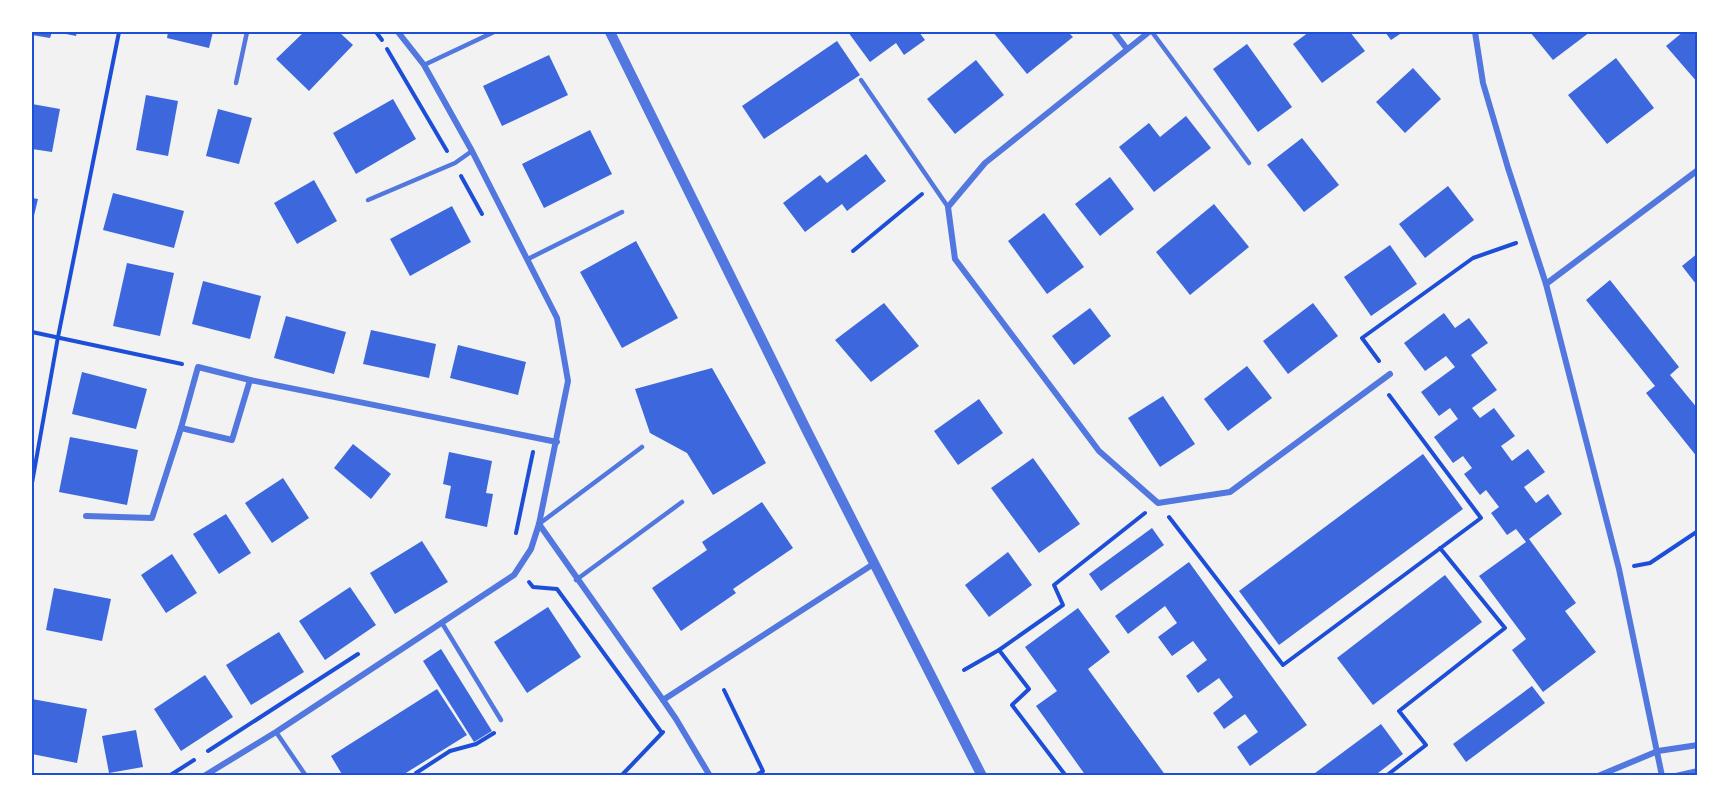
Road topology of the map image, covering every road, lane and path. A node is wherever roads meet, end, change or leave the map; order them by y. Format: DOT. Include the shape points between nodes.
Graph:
graph roads {
  1 [pos="119,32"];
  2 [pos="247,32"];
  3 [pos="376,32"];
  4 [pos="398,32"];
  5 [pos="494,32"];
  6 [pos="610,32"];
  7 [pos="1114,32"];
  8 [pos="1150,32"];
  9 [pos="1475,32"];
  10 [pos="1127,49"];
  11 [pos="424,65"];
  12 [pos="861,80"];
  13 [pos="236,83"];
  14 [pos="472,151"];
  15 [pos="454,163"];
  16 [pos="1249,163"];
  17 [pos="1698,170"];
  18 [pos="932,184"];
  19 [pos="368,200"];
  20 [pos="948,207"];
  21 [pos="622,212"];
  22 [pos="487,223"];
  23 [pos="1531,239"];
  24 [pos="853,251"];
  25 [pos="528,259"];
  26 [pos="1546,284"];
  27 [pos="32,332"];
  28 [pos="58,337"];
  29 [pos="198,367"];
  30 [pos="1390,374"];
  31 [pos="250,380"];
  32 [pos="1380,382"];
  33 [pos="182,428"];
  34 [pos="536,438"];
  35 [pos="557,442"];
  36 [pos="642,447"];
  37 [pos="32,483"];
  38 [pos="682,502"];
  39 [pos="1158,503"];
  40 [pos="86,516"];
  41 [pos="539,524"];
  42 [pos="1698,531"];
  43 [pos="516,535"];
  44 [pos="1440,548"];
  45 [pos="875,563"];
  46 [pos="519,568"];
  47 [pos="1619,569"];
  48 [pos="576,580"];
  49 [pos="442,622"];
  50 [pos="999,650"];
  51 [pos="360,653"];
  52 [pos="964,670"];
  53 [pos="724,690"];
  54 [pos="663,700"];
  55 [pos="676,718"];
  56 [pos="501,720"];
  57 [pos="276,732"];
  58 [pos="662,734"];
  59 [pos="1698,745"];
  60 [pos="1658,751"];
  61 [pos="763,771"];
  62 [pos="1698,771"];
  63 [pos="416,772"];
  64 [pos="32,775"];
  65 [pos="40,776"];
  66 [pos="169,776"];
  67 [pos="204,776"];
  68 [pos="306,776"];
  69 [pos="621,776"];
  70 [pos="710,776"];
  71 [pos="755,776"];
  72 [pos="767,776"];
  73 [pos="982,776"];
  74 [pos="1066,776"];
  75 [pos="1386,776"];
  76 [pos="1598,776"];
  77 [pos="1662,776"];
  78 [pos="1676,776"];
  1 -- 28 [label="path"];
  2 -- 13 [label="lane"];
  3 -- 15 [label="path"];
  4 -- 11 [label="street"];
  5 -- 11 [label="lane"];
  6 -- 45 [label="street"];
  7 -- 10 [label="street"];
  8 -- 10 [label="street"];
  8 -- 16 [label="lane"];
  9 -- 23 [label="street" via="1483,83"];
  10 -- 20 [label="street" via="985,163"];
  11 -- 14 [label="street"];
  12 -- 18 [label="lane"];
  14 -- 15 [label="lane"];
  14 -- 25 [label="street"];
  15 -- 19 [label="lane"];
  15 -- 22 [label="path"];
  17 -- 26 [label="street"];
  18 -- 20 [label="lane"];
  18 -- 24 [label="path"];
  20 -- 39 [label="street" via="955,259 1100,451"];
  21 -- 25 [label="lane"];
  23 -- 26 [label="street"];
  23 -- 30 [label="path" via="1473,258 1362,338"];
  25 -- 35 [label="street" via="557,318 568,381"];
  26 -- 47 [label="street"];
  27 -- 28 [label="path"];
  28 -- 29 [label="path"];
  28 -- 37 [label="path"];
  29 -- 31 [label="street"];
  29 -- 33 [label="street"];
  30 -- 32 [label="street"];
  31 -- 33 [label="street" via="232,440"];
  31 -- 34 [label="street"];
  32 -- 39 [label="street" via="1230,492"];
  32 -- 44 [label="path" via="1481,518"];
  33 -- 40 [label="street" via="152,518"];
  34 -- 35 [label="street"];
  34 -- 43 [label="path"];
  35 -- 41 [label="street"];
  36 -- 41 [label="lane"];
  38 -- 48 [label="lane"];
  39 -- 44 [label="path" via="1283,665"];
  39 -- 50 [label="path" via="1054,585 1063,605"];
  41 -- 46 [label="street" via="531,549"];
  41 -- 48 [label="street"];
  42 -- 47 [label="path" via="1650,563"];
  44 -- 75 [label="path" via="1505,628 1399,711 1426,745"];
  45 -- 54 [label="street"];
  45 -- 73 [label="street"];
  46 -- 49 [label="street"];
  46 -- 58 [label="path" via="533,587 557,589"];
  47 -- 60 [label="street"];
  48 -- 54 [label="street"];
  49 -- 56 [label="lane"];
  49 -- 57 [label="street"];
  50 -- 52 [label="path"];
  50 -- 74 [label="path" via="1029,689 1012,705"];
  51 -- 66 [label="path"];
  53 -- 61 [label="path"];
  54 -- 55 [label="street"];
  55 -- 58 [label="path"];
  55 -- 70 [label="street"];
  56 -- 63 [label="path" via="504,727 476,744 450,751"];
  57 -- 67 [label="street"];
  57 -- 68 [label="lane"];
  58 -- 69 [label="path"];
  59 -- 60 [label="street"];
  60 -- 76 [label="street"];
  60 -- 77 [label="street"];
  61 -- 71 [label="path"];
  61 -- 72 [label="path"];
  62 -- 78 [label="street"];
  64 -- 65 [label="path"];
}
